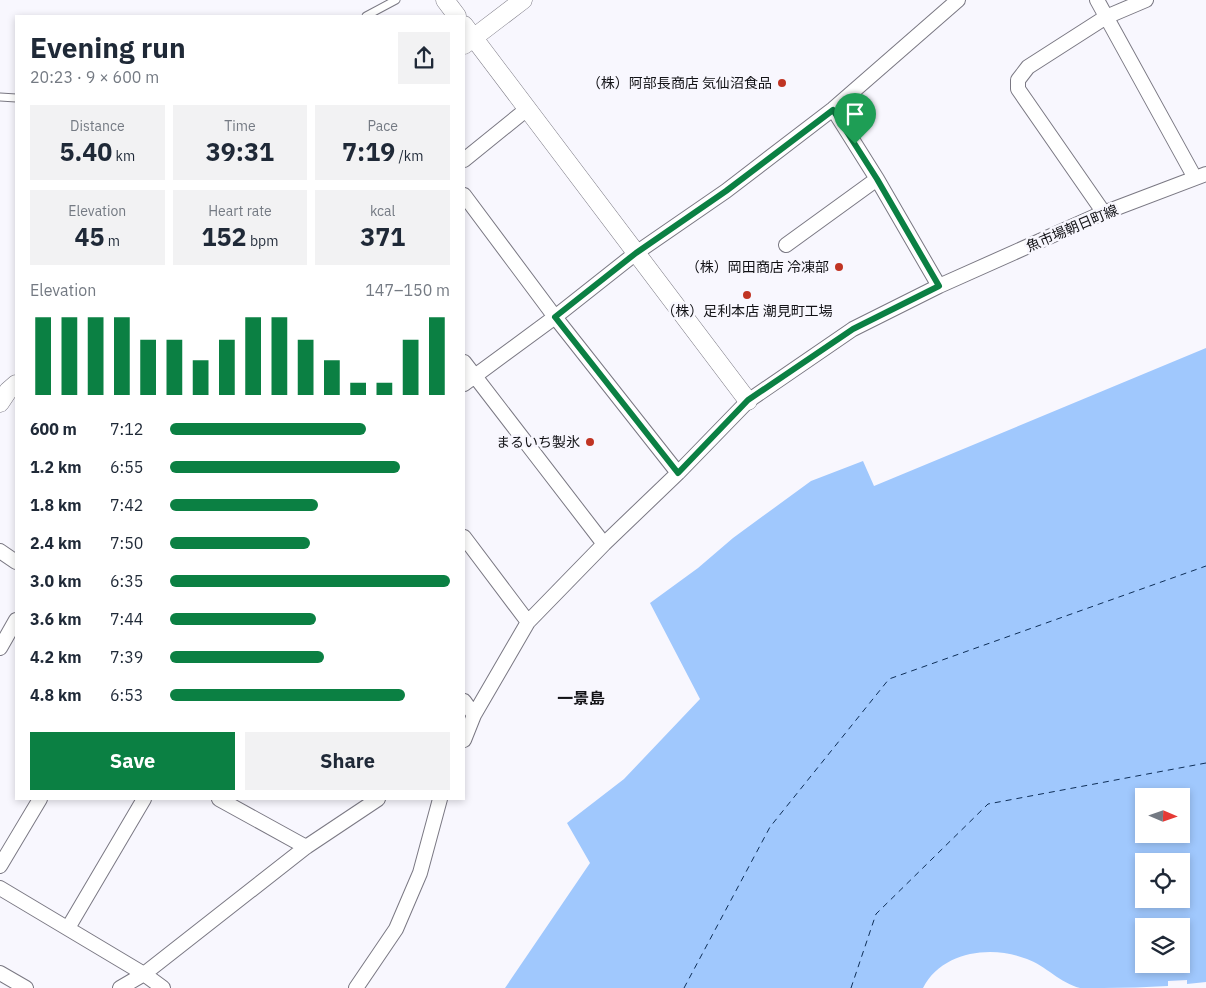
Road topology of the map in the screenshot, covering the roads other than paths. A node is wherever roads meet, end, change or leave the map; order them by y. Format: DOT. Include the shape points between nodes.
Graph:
graph roads {
  1 [pos="396,0"];
  2 [pos="446,0"];
  3 [pos="523,0"];
  4 [pos="958,0"];
  5 [pos="1097,0"];
  6 [pos="1146,0"];
  7 [pos="368,15"];
  8 [pos="456,15"];
  9 [pos="1106,17"];
  10 [pos="467,36"];
  11 [pos="0,97"];
  12 [pos="15,98"];
  13 [pos="527,109"];
  14 [pos="833,110"];
  15 [pos="465,159"];
  16 [pos="1201,176"];
  17 [pos="877,179"];
  18 [pos="465,195"];
  19 [pos="1104,213"];
  20 [pos="786,245"];
  21 [pos="636,253"];
  22 [pos="939,286"];
  23 [pos="555,317"];
  24 [pos="465,366"];
  25 [pos="469,380"];
  26 [pos="15,385"];
  27 [pos="748,400"];
  28 [pos="0,403"];
  29 [pos="678,473"];
  30 [pos="465,538"];
  31 [pos="604,544"];
  32 [pos="0,552"];
  33 [pos="15,559"];
  34 [pos="15,622"];
  35 [pos="528,622"];
  36 [pos="0,648"];
  37 [pos="465,702"];
  38 [pos="474,715"];
  39 [pos="465,738"];
  40 [pos="39,800"];
  41 [pos="143,800"];
  42 [pos="221,800"];
  43 [pos="376,800"];
  44 [pos="440,800"];
  45 [pos="306,847"];
  46 [pos="0,866"];
  47 [pos="0,888"];
  48 [pos="68,928"];
  49 [pos="0,973"];
  50 [pos="144,974"];
  51 [pos="26,988"];
  52 [pos="120,988"];
  53 [pos="163,988"];
  54 [pos="356,988"];
  1 -- 7 [label="lane"];
  2 -- 8 [label="street"];
  3 -- 10 [label="street"];
  4 -- 14 [label="street"];
  5 -- 9 [label="street"];
  6 -- 9 [label="street"];
  9 -- 16 [label="street" via="1155,107"];
  9 -- 19 [label="street" via="1028,67 1018,80 1018,89"];
  10 -- 13 [label="street"];
  11 -- 12 [label="lane"];
  13 -- 15 [label="street"];
  13 -- 21 [label="street"];
  14 -- 17 [label="street"];
  14 -- 21 [label="street" via="726,191"];
  16 -- 19 [label="street, 魚市場朝日町線"];
  17 -- 20 [label="street"];
  17 -- 22 [label="street"];
  18 -- 23 [label="street"];
  19 -- 22 [label="street, 魚市場朝日町線"];
  21 -- 23 [label="street"];
  21 -- 27 [label="street"];
  22 -- 27 [label="street, 魚市場朝日町線" via="853,329"];
  23 -- 25 [label="street"];
  23 -- 29 [label="street"];
  24 -- 25 [label="street"];
  25 -- 31 [label="street"];
  26 -- 28 [label="street"];
  27 -- 29 [label="street, 魚市場朝日町線"];
  29 -- 31 [label="street, 魚市場朝日町線"];
  30 -- 35 [label="street"];
  31 -- 35 [label="street, 魚市場朝日町線"];
  32 -- 33 [label="street"];
  34 -- 36 [label="street"];
  35 -- 38 [label="street, 魚市場朝日町線"];
  37 -- 38 [label="street"];
  38 -- 39 [label="street, 魚市場朝日町線"];
  40 -- 46 [label="street"];
  41 -- 48 [label="street"];
  42 -- 45 [label="street"];
  43 -- 45 [label="street"];
  44 -- 54 [label="street" via="420,873 396,930"];
  45 -- 50 [label="street"];
  47 -- 48 [label="street"];
  48 -- 50 [label="street"];
  49 -- 51 [label="street"];
  50 -- 52 [label="street"];
  50 -- 53 [label="street"];
}
